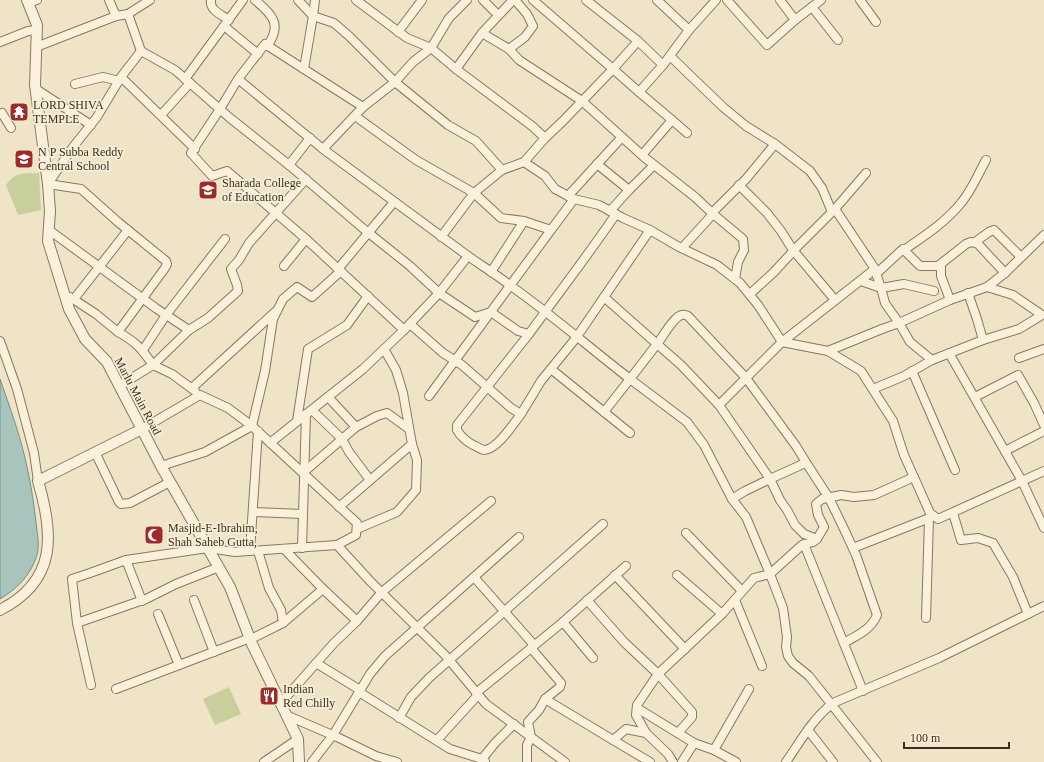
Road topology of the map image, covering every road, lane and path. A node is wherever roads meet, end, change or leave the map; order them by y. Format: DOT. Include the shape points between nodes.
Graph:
graph roads {
  1 [pos="109,0"];
  2 [pos="150,0"];
  3 [pos="211,0"];
  4 [pos="243,0"];
  5 [pos="255,0"];
  6 [pos="298,0"];
  7 [pos="315,0"];
  8 [pos="356,0"];
  9 [pos="422,0"];
  10 [pos="467,0"];
  11 [pos="483,0"];
  12 [pos="514,0"];
  13 [pos="533,0"];
  14 [pos="586,0"];
  15 [pos="657,0"];
  16 [pos="716,0"];
  17 [pos="727,0"];
  18 [pos="780,0"];
  19 [pos="821,0"];
  20 [pos="860,0"];
  21 [pos="30,1"];
  22 [pos="812,4"];
  23 [pos="128,14"];
  24 [pos="498,15"];
  25 [pos="116,16"];
  26 [pos="313,16"];
  27 [pos="795,20"];
  28 [pos="876,22"];
  29 [pos="227,23"];
  30 [pos="37,30"];
  31 [pos="689,30"];
  32 [pos="398,32"];
  33 [pos="482,33"];
  34 [pos="838,40"];
  35 [pos="638,41"];
  36 [pos="0,42"];
  37 [pos="266,46"];
  38 [pos="36,47"];
  39 [pos="431,48"];
  40 [pos="509,49"];
  41 [pos="141,51"];
  42 [pos="258,54"];
  43 [pos="670,56"];
  44 [pos="663,65"];
  45 [pos="304,69"];
  46 [pos="613,69"];
  47 [pos="456,70"];
  48 [pos="120,79"];
  49 [pos="238,79"];
  50 [pos="188,81"];
  51 [pos="395,82"];
  52 [pos="75,84"];
  53 [pos="36,89"];
  54 [pos="639,92"];
  55 [pos="582,101"];
  56 [pos="363,107"];
  57 [pos="220,109"];
  58 [pos="0,114"];
  59 [pos="161,116"];
  60 [pos="354,116"];
  61 [pos="672,120"];
  62 [pos="90,125"];
  63 [pos="11,128"];
  64 [pos="687,133"];
  65 [pos="622,137"];
  66 [pos="310,138"];
  67 [pos="545,138"];
  68 [pos="775,144"];
  69 [pos="195,148"];
  70 [pos="323,149"];
  71 [pos="642,155"];
  72 [pos="986,160"];
  73 [pos="524,162"];
  74 [pos="597,164"];
  75 [pos="289,165"];
  76 [pos="654,165"];
  77 [pos="502,170"];
  78 [pos="866,173"];
  79 [pos="306,179"];
  80 [pos="48,184"];
  81 [pos="739,185"];
  82 [pos="629,190"];
  83 [pos="474,193"];
  84 [pos="571,197"];
  85 [pos="394,202"];
  86 [pos="833,210"];
  87 [pos="276,213"];
  88 [pos="613,213"];
  89 [pos="712,214"];
  90 [pos="524,221"];
  91 [pos="49,230"];
  92 [pos="128,230"];
  93 [pos="551,230"];
  94 [pos="650,230"];
  95 [pos="368,233"];
  96 [pos="441,237"];
  97 [pos="225,239"];
  98 [pos="1043,239"];
  99 [pos="306,240"];
  100 [pos="976,242"];
  101 [pos="682,248"];
  102 [pos="794,250"];
  103 [pos="904,250"];
  104 [pos="468,256"];
  105 [pos="1021,257"];
  106 [pos="284,266"];
  107 [pos="938,266"];
  108 [pos="100,267"];
  109 [pos="339,270"];
  110 [pos="491,272"];
  111 [pos="876,272"];
  112 [pos="1005,272"];
  113 [pos="735,279"];
  114 [pos="861,281"];
  115 [pos="511,286"];
  116 [pos="987,287"];
  117 [pos="881,288"];
  118 [pos="934,291"];
  119 [pos="64,293"];
  120 [pos="439,293"];
  121 [pos="750,294"];
  122 [pos="968,294"];
  123 [pos="368,296"];
  124 [pos="604,297"];
  125 [pos="142,298"];
  126 [pos="74,299"];
  127 [pos="835,300"];
  128 [pos="950,300"];
  129 [pos="278,310"];
  130 [pos="491,312"];
  131 [pos="544,312"];
  132 [pos="1043,314"];
  133 [pos="166,315"];
  134 [pos="900,323"];
  135 [pos="407,327"];
  136 [pos="189,330"];
  137 [pos="118,332"];
  138 [pos="529,334"];
  139 [pos="576,338"];
  140 [pos="983,340"];
  141 [pos="0,341"];
  142 [pos="782,342"];
  143 [pos="657,344"];
  144 [pos="384,349"];
  145 [pos="1044,349"];
  146 [pos="143,350"];
  147 [pos="828,351"];
  148 [pos="949,353"];
  149 [pos="1019,358"];
  150 [pos="932,360"];
  151 [pos="455,361"];
  152 [pos="153,365"];
  153 [pos="551,369"];
  154 [pos="912,371"];
  155 [pos="746,378"];
  156 [pos="630,379"];
  157 [pos="119,386"];
  158 [pos="487,386"];
  159 [pos="192,388"];
  160 [pos="873,388"];
  161 [pos="200,395"];
  162 [pos="429,396"];
  163 [pos="328,397"];
  164 [pos="975,397"];
  165 [pos="719,405"];
  166 [pos="309,412"];
  167 [pos="604,412"];
  168 [pos="521,414"];
  169 [pos="297,421"];
  170 [pos="1044,425"];
  171 [pos="356,427"];
  172 [pos="142,429"];
  173 [pos="255,429"];
  174 [pos="409,429"];
  175 [pos="1044,432"];
  176 [pos="630,433"];
  177 [pos="342,439"];
  178 [pos="270,442"];
  179 [pos="412,444"];
  180 [pos="1005,450"];
  181 [pos="95,452"];
  182 [pos="807,464"];
  183 [pos="161,466"];
  184 [pos="954,470"];
  185 [pos="1044,471"];
  186 [pos="304,473"];
  187 [pos="914,476"];
  188 [pos="770,479"];
  189 [pos="370,480"];
  190 [pos="38,481"];
  191 [pos="1022,481"];
  192 [pos="170,482"];
  193 [pos="829,498"];
  194 [pos="732,499"];
  195 [pos="491,501"];
  196 [pos="339,507"];
  197 [pos="253,512"];
  198 [pos="953,513"];
  199 [pos="303,514"];
  200 [pos="932,517"];
  201 [pos="603,524"];
  202 [pos="1044,528"];
  203 [pos="357,529"];
  204 [pos="686,533"];
  205 [pos="519,537"];
  206 [pos="817,539"];
  207 [pos="804,544"];
  208 [pos="337,545"];
  209 [pos="208,548"];
  210 [pos="302,548"];
  211 [pos="853,548"];
  212 [pos="284,549"];
  213 [pos="254,551"];
  214 [pos="126,560"];
  215 [pos="626,566"];
  216 [pos="219,568"];
  217 [pos="770,574"];
  218 [pos="615,575"];
  219 [pos="676,575"];
  220 [pos="474,577"];
  221 [pos="323,589"];
  222 [pos="382,592"];
  223 [pos="742,592"];
  224 [pos="194,600"];
  225 [pos="587,600"];
  226 [pos="735,600"];
  227 [pos="142,601"];
  228 [pos="1044,606"];
  229 [pos="0,610"];
  230 [pos="504,612"];
  231 [pos="158,614"];
  232 [pos="722,614"];
  233 [pos="1028,614"];
  234 [pos="926,618"];
  235 [pos="357,621"];
  236 [pos="563,622"];
  237 [pos="77,623"];
  238 [pos="283,623"];
  239 [pos="417,627"];
  240 [pos="251,639"];
  241 [pos="844,643"];
  242 [pos="533,646"];
  243 [pos="685,649"];
  244 [pos="214,652"];
  245 [pos="593,658"];
  246 [pos="449,660"];
  247 [pos="316,663"];
  248 [pos="179,665"];
  249 [pos="762,666"];
  250 [pos="658,674"];
  251 [pos="91,685"];
  252 [pos="116,689"];
  253 [pos="749,689"];
  254 [pos="863,690"];
  255 [pos="360,691"];
  256 [pos="477,694"];
  257 [pos="545,699"];
  258 [pos="280,704"];
  259 [pos="831,704"];
  260 [pos="637,712"];
  261 [pos="286,715"];
  262 [pos="399,718"];
  263 [pos="514,724"];
  264 [pos="626,728"];
  265 [pos="808,730"];
  266 [pos="646,733"];
  267 [pos="678,733"];
  268 [pos="333,735"];
  269 [pos="531,737"];
  270 [pos="298,739"];
  271 [pos="436,740"];
  272 [pos="613,740"];
  273 [pos="694,743"];
  274 [pos="714,750"];
  275 [pos="554,759"];
  276 [pos="484,760"];
  277 [pos="393,761"];
  278 [pos="264,762"];
  279 [pos="299,762"];
  280 [pos="312,762"];
  281 [pos="527,762"];
  282 [pos="565,762"];
  283 [pos="650,762"];
  284 [pos="672,762"];
  285 [pos="682,762"];
  286 [pos="736,762"];
  287 [pos="786,762"];
  288 [pos="833,762"];
  289 [pos="877,762"];
  1 -- 25 [label="street"];
  2 -- 23 [label="street"];
  3 -- 29 [label="street" via="212,7"];
  4 -- 29 [label="street"];
  5 -- 37 [label="street" via="270,12 274,19 275,29 272,39"];
  6 -- 26 [label="street"];
  7 -- 26 [label="street"];
  8 -- 32 [label="street"];
  9 -- 32 [label="street"];
  10 -- 39 [label="street" via="450,18"];
  11 -- 24 [label="street"];
  12 -- 24 [label="street"];
  12 -- 40 [label="street" via="527,14 533,26 525,37"];
  13 -- 46 [label="street"];
  14 -- 35 [label="street"];
  15 -- 31 [label="street"];
  16 -- 31 [label="street"];
  17 -- 27 [label="street" via="767,45"];
  18 -- 27 [label="street"];
  19 -- 22 [label="street"];
  20 -- 28 [label="street"];
  21 -- 30 [label="street, Marlu Main Road"];
  22 -- 27 [label="street"];
  22 -- 34 [label="street"];
  23 -- 25 [label="street"];
  23 -- 41 [label="street"];
  24 -- 33 [label="street"];
  25 -- 38 [label="street"];
  26 -- 45 [label="street"];
  26 -- 51 [label="street" via="334,23"];
  29 -- 42 [label="street"];
  29 -- 50 [label="street"];
  30 -- 36 [label="street"];
  30 -- 38 [label="street, Marlu Main Road"];
  31 -- 43 [label="street"];
  32 -- 39 [label="street"];
  33 -- 40 [label="street"];
  33 -- 47 [label="street"];
  35 -- 44 [label="street"];
  35 -- 46 [label="street"];
  37 -- 42 [label="street" via="265,44"];
  37 -- 45 [label="street"];
  38 -- 53 [label="street, Marlu Main Road"];
  39 -- 47 [label="street"];
  39 -- 51 [label="street"];
  40 -- 55 [label="street" via="519,60"];
  41 -- 48 [label="street"];
  41 -- 50 [label="street" via="175,70"];
  42 -- 49 [label="street"];
  43 -- 44 [label="street"];
  43 -- 68 [label="street" via="723,107 746,126"];
  44 -- 54 [label="street"];
  45 -- 56 [label="street"];
  46 -- 54 [label="street"];
  46 -- 55 [label="street"];
  47 -- 67 [label="street"];
  48 -- 52 [label="street" via="103,77"];
  48 -- 59 [label="street"];
  48 -- 62 [label="street"];
  49 -- 57 [label="street"];
  49 -- 66 [label="street"];
  50 -- 57 [label="street"];
  50 -- 59 [label="street"];
  51 -- 56 [label="street"];
  51 -- 77 [label="street" via="448,125 476,141"];
  53 -- 62 [label="street"];
  53 -- 80 [label="street, Marlu Main Road"];
  54 -- 61 [label="street"];
  55 -- 65 [label="street"];
  55 -- 67 [label="street"];
  56 -- 60 [label="street"];
  57 -- 69 [label="street"];
  57 -- 75 [label="street"];
  58 -- 63 [label="street" via="2,113"];
  59 -- 69 [label="street"];
  60 -- 70 [label="street"];
  60 -- 83 [label="street" via="416,160"];
  61 -- 64 [label="street"];
  61 -- 71 [label="street"];
  62 -- 80 [label="street"];
  65 -- 71 [label="street"];
  65 -- 74 [label="street"];
  66 -- 70 [label="street"];
  66 -- 75 [label="street"];
  67 -- 73 [label="street"];
  68 -- 81 [label="street"];
  68 -- 86 [label="street" via="810,171"];
  69 -- 87 [label="street" via="191,153 212,176 227,170"];
  70 -- 85 [label="street"];
  71 -- 76 [label="street"];
  72 -- 103 [label="street" via="968,194 954,211"];
  73 -- 77 [label="street"];
  73 -- 84 [label="street" via="545,176 556,189"];
  74 -- 82 [label="street"];
  74 -- 84 [label="street"];
  75 -- 79 [label="street"];
  76 -- 82 [label="street"];
  76 -- 89 [label="street" via="695,197"];
  77 -- 83 [label="street"];
  78 -- 86 [label="street"];
  79 -- 87 [label="street"];
  79 -- 95 [label="street"];
  80 -- 91 [label="street, Marlu Main Road"];
  80 -- 92 [label="street" via="81,189"];
  81 -- 89 [label="street"];
  81 -- 102 [label="street" via="767,213"];
  82 -- 88 [label="street"];
  83 -- 90 [label="street" via="501,218"];
  83 -- 96 [label="street"];
  84 -- 88 [label="street" via="599,205"];
  84 -- 93 [label="street"];
  85 -- 95 [label="street"];
  85 -- 96 [label="street"];
  86 -- 102 [label="street"];
  86 -- 111 [label="street"];
  87 -- 99 [label="street"];
  87 -- 136 [label="street" via="249,243 231,269 238,291 208,318"];
  88 -- 94 [label="street"];
  88 -- 131 [label="street" via="591,251"];
  89 -- 101 [label="street"];
  89 -- 113 [label="street" via="742,239 744,250 738,262"];
  90 -- 93 [label="street"];
  90 -- 110 [label="street"];
  91 -- 108 [label="street"];
  91 -- 119 [label="street, Marlu Main Road" via="48,241"];
  92 -- 108 [label="street"];
  92 -- 125 [label="street" via="167,264"];
  93 -- 115 [label="street"];
  94 -- 101 [label="street"];
  94 -- 124 [label="street"];
  95 -- 109 [label="street"];
  95 -- 120 [label="street"];
  96 -- 104 [label="street"];
  97 -- 133 [label="street"];
  98 -- 105 [label="street"];
  99 -- 106 [label="street"];
  99 -- 109 [label="street"];
  100 -- 105 [label="street" via="994,230"];
  100 -- 107 [label="street" via="966,244"];
  100 -- 112 [label="street"];
  101 -- 113 [label="street" via="717,265"];
  102 -- 121 [label="street"];
  102 -- 127 [label="street"];
  103 -- 107 [label="street" via="920,266"];
  103 -- 111 [label="street"];
  104 -- 110 [label="street"];
  104 -- 120 [label="street"];
  105 -- 112 [label="street"];
  107 -- 128 [label="street" via="941,266 941,276"];
  108 -- 125 [label="street"];
  108 -- 126 [label="street"];
  109 -- 123 [label="street"];
  109 -- 129 [label="street" via="312,298 297,287 283,299"];
  110 -- 115 [label="street"];
  111 -- 114 [label="street"];
  111 -- 117 [label="street"];
  112 -- 116 [label="street"];
  113 -- 121 [label="street"];
  114 -- 117 [label="street"];
  114 -- 127 [label="street"];
  115 -- 130 [label="street"];
  115 -- 131 [label="street"];
  116 -- 122 [label="street"];
  116 -- 132 [label="street" via="1013,295"];
  117 -- 118 [label="street" via="904,284"];
  117 -- 134 [label="street" via="885,303"];
  119 -- 126 [label="street"];
  119 -- 157 [label="street, Marlu Main Road" via="69,309 86,339 107,362"];
  120 -- 130 [label="street" via="475,317"];
  120 -- 135 [label="street"];
  121 -- 142 [label="street"];
  122 -- 128 [label="street"];
  122 -- 140 [label="street"];
  123 -- 135 [label="street"];
  123 -- 169 [label="street" via="346,325 308,349"];
  124 -- 139 [label="street"];
  124 -- 143 [label="street"];
  125 -- 133 [label="street"];
  125 -- 137 [label="street"];
  126 -- 137 [label="street"];
  127 -- 142 [label="street"];
  128 -- 134 [label="street"];
  129 -- 159 [label="street"];
  129 -- 173 [label="street" via="273,319"];
  130 -- 138 [label="street" via="518,331"];
  130 -- 151 [label="street"];
  131 -- 138 [label="street"];
  131 -- 139 [label="street"];
  132 -- 140 [label="street" via="1019,329"];
  133 -- 136 [label="street"];
  133 -- 146 [label="street"];
  134 -- 147 [label="street"];
  134 -- 150 [label="street" via="910,342"];
  135 -- 144 [label="street"];
  135 -- 151 [label="street"];
  136 -- 152 [label="street"];
  137 -- 146 [label="street" via="134,341"];
  138 -- 158 [label="street"];
  139 -- 153 [label="street"];
  139 -- 156 [label="street"];
  140 -- 148 [label="street"];
  141 -- 190 [label="street" via="17,388 34,453"];
  142 -- 147 [label="street"];
  142 -- 155 [label="street"];
  143 -- 155 [label="street" via="675,319 684,314"];
  143 -- 156 [label="street"];
  143 -- 165 [label="street"];
  144 -- 163 [label="street"];
  144 -- 174 [label="street" via="396,370"];
  145 -- 149 [label="street"];
  146 -- 152 [label="street"];
  147 -- 160 [label="street" via="861,371"];
  148 -- 150 [label="street"];
  148 -- 164 [label="street"];
  150 -- 154 [label="street"];
  151 -- 158 [label="street"];
  151 -- 162 [label="street"];
  152 -- 157 [label="street"];
  152 -- 159 [label="street"];
  153 -- 167 [label="street"];
  153 -- 168 [label="street"];
  154 -- 160 [label="street"];
  154 -- 184 [label="street"];
  155 -- 165 [label="street"];
  155 -- 182 [label="street"];
  156 -- 167 [label="street"];
  156 -- 194 [label="street" via="686,422 704,445"];
  157 -- 172 [label="street, Marlu Main Road"];
  158 -- 168 [label="street"];
  158 -- 168 [label="street" via="457,425 457,430 466,441 484,450 489,449 496,445"];
  159 -- 161 [label="street"];
  160 -- 187 [label="street" via="893,421"];
  161 -- 172 [label="street"];
  161 -- 173 [label="street" via="228,408"];
  163 -- 166 [label="street"];
  163 -- 171 [label="street"];
  164 -- 170 [label="street" via="1018,375"];
  164 -- 180 [label="street"];
  165 -- 188 [label="street"];
  166 -- 169 [label="street"];
  166 -- 177 [label="street"];
  166 -- 186 [label="street"];
  167 -- 176 [label="street"];
  169 -- 178 [label="street"];
  171 -- 174 [label="street" via="387,413"];
  171 -- 177 [label="street"];
  172 -- 181 [label="street"];
  172 -- 183 [label="street, Marlu Main Road"];
  173 -- 178 [label="street"];
  173 -- 183 [label="street" via="205,452"];
  173 -- 197 [label="street"];
  174 -- 179 [label="street"];
  175 -- 180 [label="street"];
  177 -- 186 [label="street"];
  177 -- 189 [label="street"];
  178 -- 186 [label="street"];
  179 -- 189 [label="street"];
  179 -- 203 [label="street" via="417,460 416,490 397,512"];
  180 -- 191 [label="street"];
  181 -- 190 [label="street"];
  181 -- 192 [label="street" via="121,504"];
  182 -- 188 [label="street"];
  182 -- 193 [label="street"];
  183 -- 192 [label="street, Marlu Main Road"];
  185 -- 191 [label="street"];
  186 -- 196 [label="street"];
  186 -- 199 [label="street"];
  187 -- 193 [label="street" via="874,495 841,495"];
  187 -- 200 [label="street"];
  188 -- 194 [label="street"];
  188 -- 206 [label="street" via="795,525 804,534"];
  189 -- 196 [label="street"];
  190 -- 229 [label="street" via="47,515 47,559 30,589"];
  191 -- 198 [label="street"];
  191 -- 202 [label="street"];
  192 -- 209 [label="street, Marlu Main Road"];
  193 -- 206 [label="street" via="822,499 816,504 824,527"];
  193 -- 211 [label="street"];
  194 -- 217 [label="street" via="746,517"];
  195 -- 222 [label="street"];
  196 -- 203 [label="street" via="357,523"];
  197 -- 199 [label="street"];
  197 -- 213 [label="street"];
  198 -- 200 [label="street" via="938,519"];
  198 -- 233 [label="street" via="961,540 978,538 993,543 1013,577"];
  199 -- 210 [label="street"];
  200 -- 211 [label="street"];
  200 -- 234 [label="street"];
  201 -- 230 [label="street"];
  203 -- 208 [label="street" via="356,535"];
  204 -- 223 [label="street"];
  205 -- 220 [label="street"];
  206 -- 207 [label="street"];
  207 -- 217 [label="street"];
  207 -- 241 [label="street"];
  208 -- 210 [label="street"];
  208 -- 222 [label="street"];
  209 -- 213 [label="street" via="235,552"];
  209 -- 214 [label="street"];
  209 -- 216 [label="street, Marlu Main Road"];
  210 -- 212 [label="street"];
  211 -- 241 [label="street" via="877,614 874,623 867,630"];
  212 -- 213 [label="street"];
  212 -- 221 [label="street"];
  213 -- 238 [label="street" via="281,610"];
  214 -- 227 [label="street"];
  214 -- 237 [label="street" via="72,579"];
  215 -- 218 [label="street"];
  216 -- 227 [label="street" via="176,584"];
  216 -- 240 [label="street, Marlu Main Road" via="230,587"];
  217 -- 223 [label="street" via="754,578"];
  217 -- 259 [label="street" via="783,608 788,656 809,676"];
  218 -- 225 [label="street"];
  218 -- 243 [label="street"];
  219 -- 232 [label="street"];
  220 -- 230 [label="street"];
  220 -- 239 [label="street"];
  221 -- 235 [label="street"];
  221 -- 238 [label="street"];
  222 -- 235 [label="street"];
  222 -- 239 [label="street"];
  223 -- 226 [label="street"];
  224 -- 244 [label="street"];
  225 -- 236 [label="street"];
  225 -- 250 [label="street" via="624,642"];
  226 -- 232 [label="street"];
  226 -- 249 [label="street"];
  227 -- 237 [label="street"];
  228 -- 233 [label="street"];
  230 -- 242 [label="street"];
  230 -- 246 [label="street"];
  231 -- 248 [label="street"];
  232 -- 243 [label="street"];
  233 -- 254 [label="street" via="939,658"];
  235 -- 247 [label="street"];
  236 -- 242 [label="street"];
  236 -- 245 [label="street"];
  237 -- 251 [label="street"];
  238 -- 240 [label="street"];
  239 -- 246 [label="street"];
  239 -- 255 [label="street" via="385,656"];
  240 -- 244 [label="street"];
  240 -- 258 [label="street, Marlu Main Road"];
  241 -- 254 [label="street"];
  242 -- 256 [label="street"];
  242 -- 257 [label="street" via="561,684"];
  243 -- 250 [label="street"];
  244 -- 248 [label="street"];
  246 -- 256 [label="street"];
  246 -- 262 [label="street" via="411,697"];
  247 -- 255 [label="street"];
  247 -- 258 [label="street"];
  248 -- 252 [label="street"];
  250 -- 260 [label="street" via="637,705"];
  250 -- 267 [label="street" via="693,715"];
  253 -- 274 [label="street"];
  254 -- 259 [label="street"];
  255 -- 262 [label="street"];
  255 -- 268 [label="street"];
  256 -- 263 [label="street" via="486,704"];
  256 -- 271 [label="street"];
  257 -- 269 [label="street" via="528,722"];
  257 -- 272 [label="street"];
  258 -- 261 [label="street, Marlu Main Road"];
  259 -- 265 [label="street"];
  259 -- 289 [label="street"];
  260 -- 264 [label="street"];
  260 -- 266 [label="street"];
  260 -- 267 [label="street"];
  261 -- 268 [label="street"];
  261 -- 270 [label="street, Marlu Main Road"];
  262 -- 271 [label="street"];
  263 -- 269 [label="street"];
  263 -- 276 [label="street" via="495,743"];
  264 -- 266 [label="street"];
  264 -- 272 [label="street"];
  265 -- 287 [label="street"];
  265 -- 288 [label="street"];
  266 -- 284 [label="street" via="668,754"];
  267 -- 273 [label="street"];
  268 -- 277 [label="street" via="376,756"];
  268 -- 280 [label="street"];
  269 -- 275 [label="street"];
  269 -- 281 [label="street" via="527,744"];
  270 -- 278 [label="street"];
  270 -- 279 [label="street, Marlu Main Road"];
  271 -- 276 [label="street" via="450,750"];
  272 -- 283 [label="street"];
  273 -- 274 [label="street"];
  273 -- 285 [label="street"];
  274 -- 286 [label="street"];
  275 -- 282 [label="street"];
}
